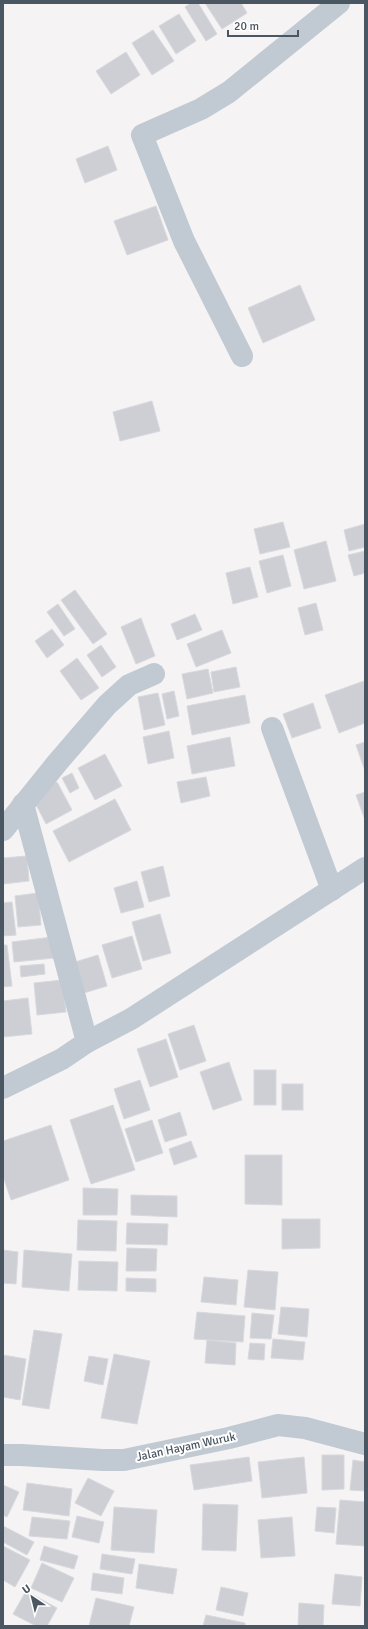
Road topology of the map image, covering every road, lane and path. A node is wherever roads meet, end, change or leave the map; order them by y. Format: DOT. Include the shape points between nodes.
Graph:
graph roads {
  1 [pos="339,3"];
  2 [pos="242,356"];
  3 [pos="154,674"];
  4 [pos="272,728"];
  5 [pos="23,804"];
  6 [pos="3,830"];
  7 [pos="365,868"];
  8 [pos="332,890"];
  9 [pos="87,1042"];
  10 [pos="3,1088"];
  11 [pos="365,1444"];
  12 [pos="3,1455"];
  1 -- 2 [label="street" via="229,92 142,135 184,241"];
  3 -- 5 [label="street" via="129,685 107,705"];
  4 -- 8 [label="street"];
  5 -- 6 [label="street"];
  5 -- 9 [label="street"];
  7 -- 8 [label="street"];
  8 -- 9 [label="street" via="131,1019"];
  9 -- 10 [label="street" via="62,1058"];
  11 -- 12 [label="street, Jalan Hayam Wuruk" via="305,1428 278,1425 124,1460"];
}
